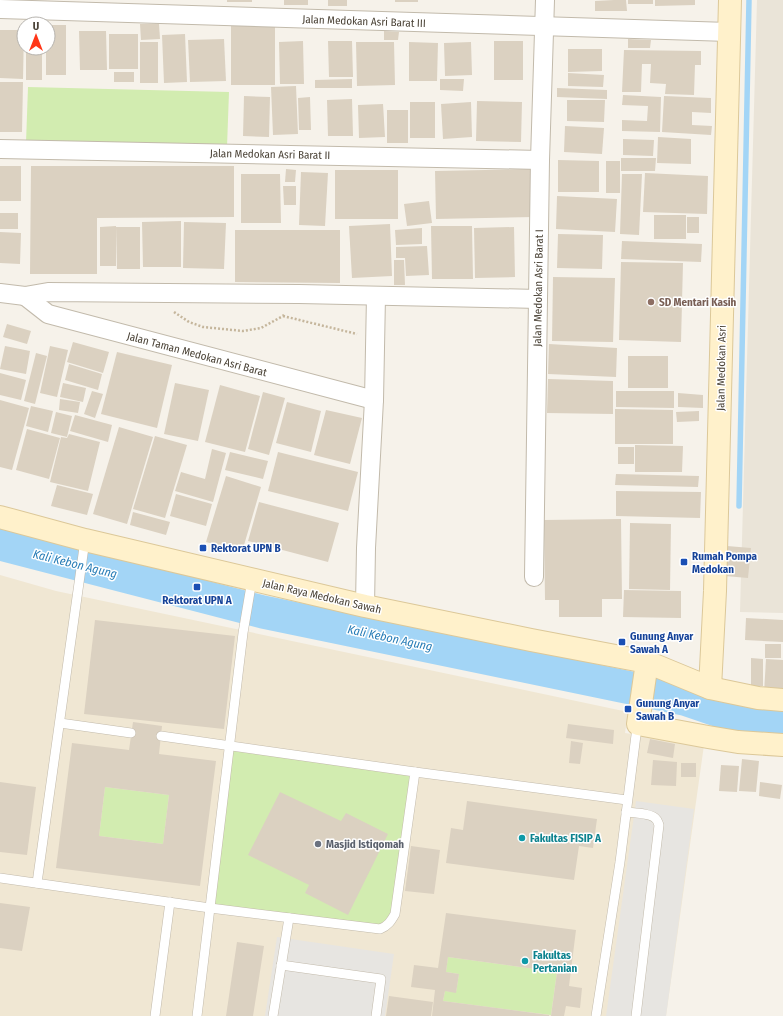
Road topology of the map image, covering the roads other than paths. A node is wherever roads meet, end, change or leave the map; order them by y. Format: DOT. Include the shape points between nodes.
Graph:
graph roads {
  1 [pos="545,0"];
  2 [pos="730,0"];
  3 [pos="0,9"];
  4 [pos="544,27"];
  5 [pos="729,32"];
  6 [pos="0,149"];
  7 [pos="540,160"];
  8 [pos="0,293"];
  9 [pos="25,296"];
  10 [pos="376,296"];
  11 [pos="538,299"];
  12 [pos="374,400"];
  13 [pos="0,517"];
  14 [pos="84,548"];
  15 [pos="534,577"];
  16 [pos="251,586"];
  17 [pos="365,606"];
  18 [pos="646,669"];
  19 [pos="710,688"];
  20 [pos="783,700"];
  21 [pos="639,718"];
  22 [pos="60,723"];
  23 [pos="131,733"];
  24 [pos="161,736"];
  25 [pos="230,745"];
  26 [pos="783,745"];
  27 [pos="415,772"];
  28 [pos="627,800"];
  29 [pos="626,812"];
  30 [pos="0,878"];
  31 [pos="37,883"];
  32 [pos="170,902"];
  33 [pos="210,908"];
  34 [pos="289,918"];
  35 [pos="281,965"];
  36 [pos="156,1016"];
  37 [pos="197,1016"];
  38 [pos="273,1016"];
  39 [pos="376,1016"];
  40 [pos="596,1016"];
  41 [pos="636,1016"];
  1 -- 4 [label="street, Jalan Medokan Asri Barat I"];
  2 -- 5 [label="street, Jalan Medokan Asri"];
  3 -- 4 [label="street, Jalan Medokan Asri Barat III"];
  4 -- 5 [label="street, Jalan Medokan Asri Barat III"];
  4 -- 7 [label="street, Jalan Medokan Asri Barat I"];
  5 -- 19 [label="street, Jalan Medokan Asri" via="715,591"];
  6 -- 7 [label="street, Jalan Medokan Asri Barat II"];
  7 -- 11 [label="street, Jalan Medokan Asri Barat I"];
  8 -- 9 [label="street"];
  9 -- 10 [label="street" via="48,292"];
  9 -- 12 [label="street, Jalan Taman Medokan Asri Barat" via="48,314"];
  10 -- 11 [label="street"];
  10 -- 12 [label="street"];
  11 -- 15 [label="street, Jalan Medokan Asri Barat I"];
  12 -- 17 [label="street"];
  13 -- 14 [label="street, Jalan Raya Medokan Sawah"];
  14 -- 16 [label="street, Jalan Raya Medokan Sawah"];
  14 -- 22 [label="lane"];
  16 -- 17 [label="street, Jalan Raya Medokan Sawah"];
  16 -- 25 [label="lane"];
  17 -- 18 [label="street, Jalan Raya Medokan Sawah" via="530,640"];
  18 -- 19 [label="street, Jalan Raya Medokan Sawah"];
  18 -- 21 [label="street"];
  19 -- 20 [label="street, Jalan Raya Medokan Sawah" via="758,698"];
  21 -- 26 [label="street" via="708,737"];
  21 -- 28 [label="lane"];
  22 -- 23 [label="lane"];
  22 -- 31 [label="lane"];
  24 -- 25 [label="lane"];
  25 -- 27 [label="lane"];
  25 -- 33 [label="lane"];
  27 -- 28 [label="lane"];
  27 -- 34 [label="lane" via="395,914 388,925 380,929"];
  28 -- 29 [label="lane"];
  29 -- 40 [label="lane"];
  29 -- 41 [label="lane" via="655,818 659,825"];
  30 -- 31 [label="lane"];
  31 -- 32 [label="lane"];
  32 -- 33 [label="lane"];
  32 -- 36 [label="lane"];
  33 -- 34 [label="lane"];
  33 -- 37 [label="lane"];
  34 -- 35 [label="lane"];
  35 -- 38 [label="lane"];
  35 -- 39 [label="lane" via="381,980"];
}
